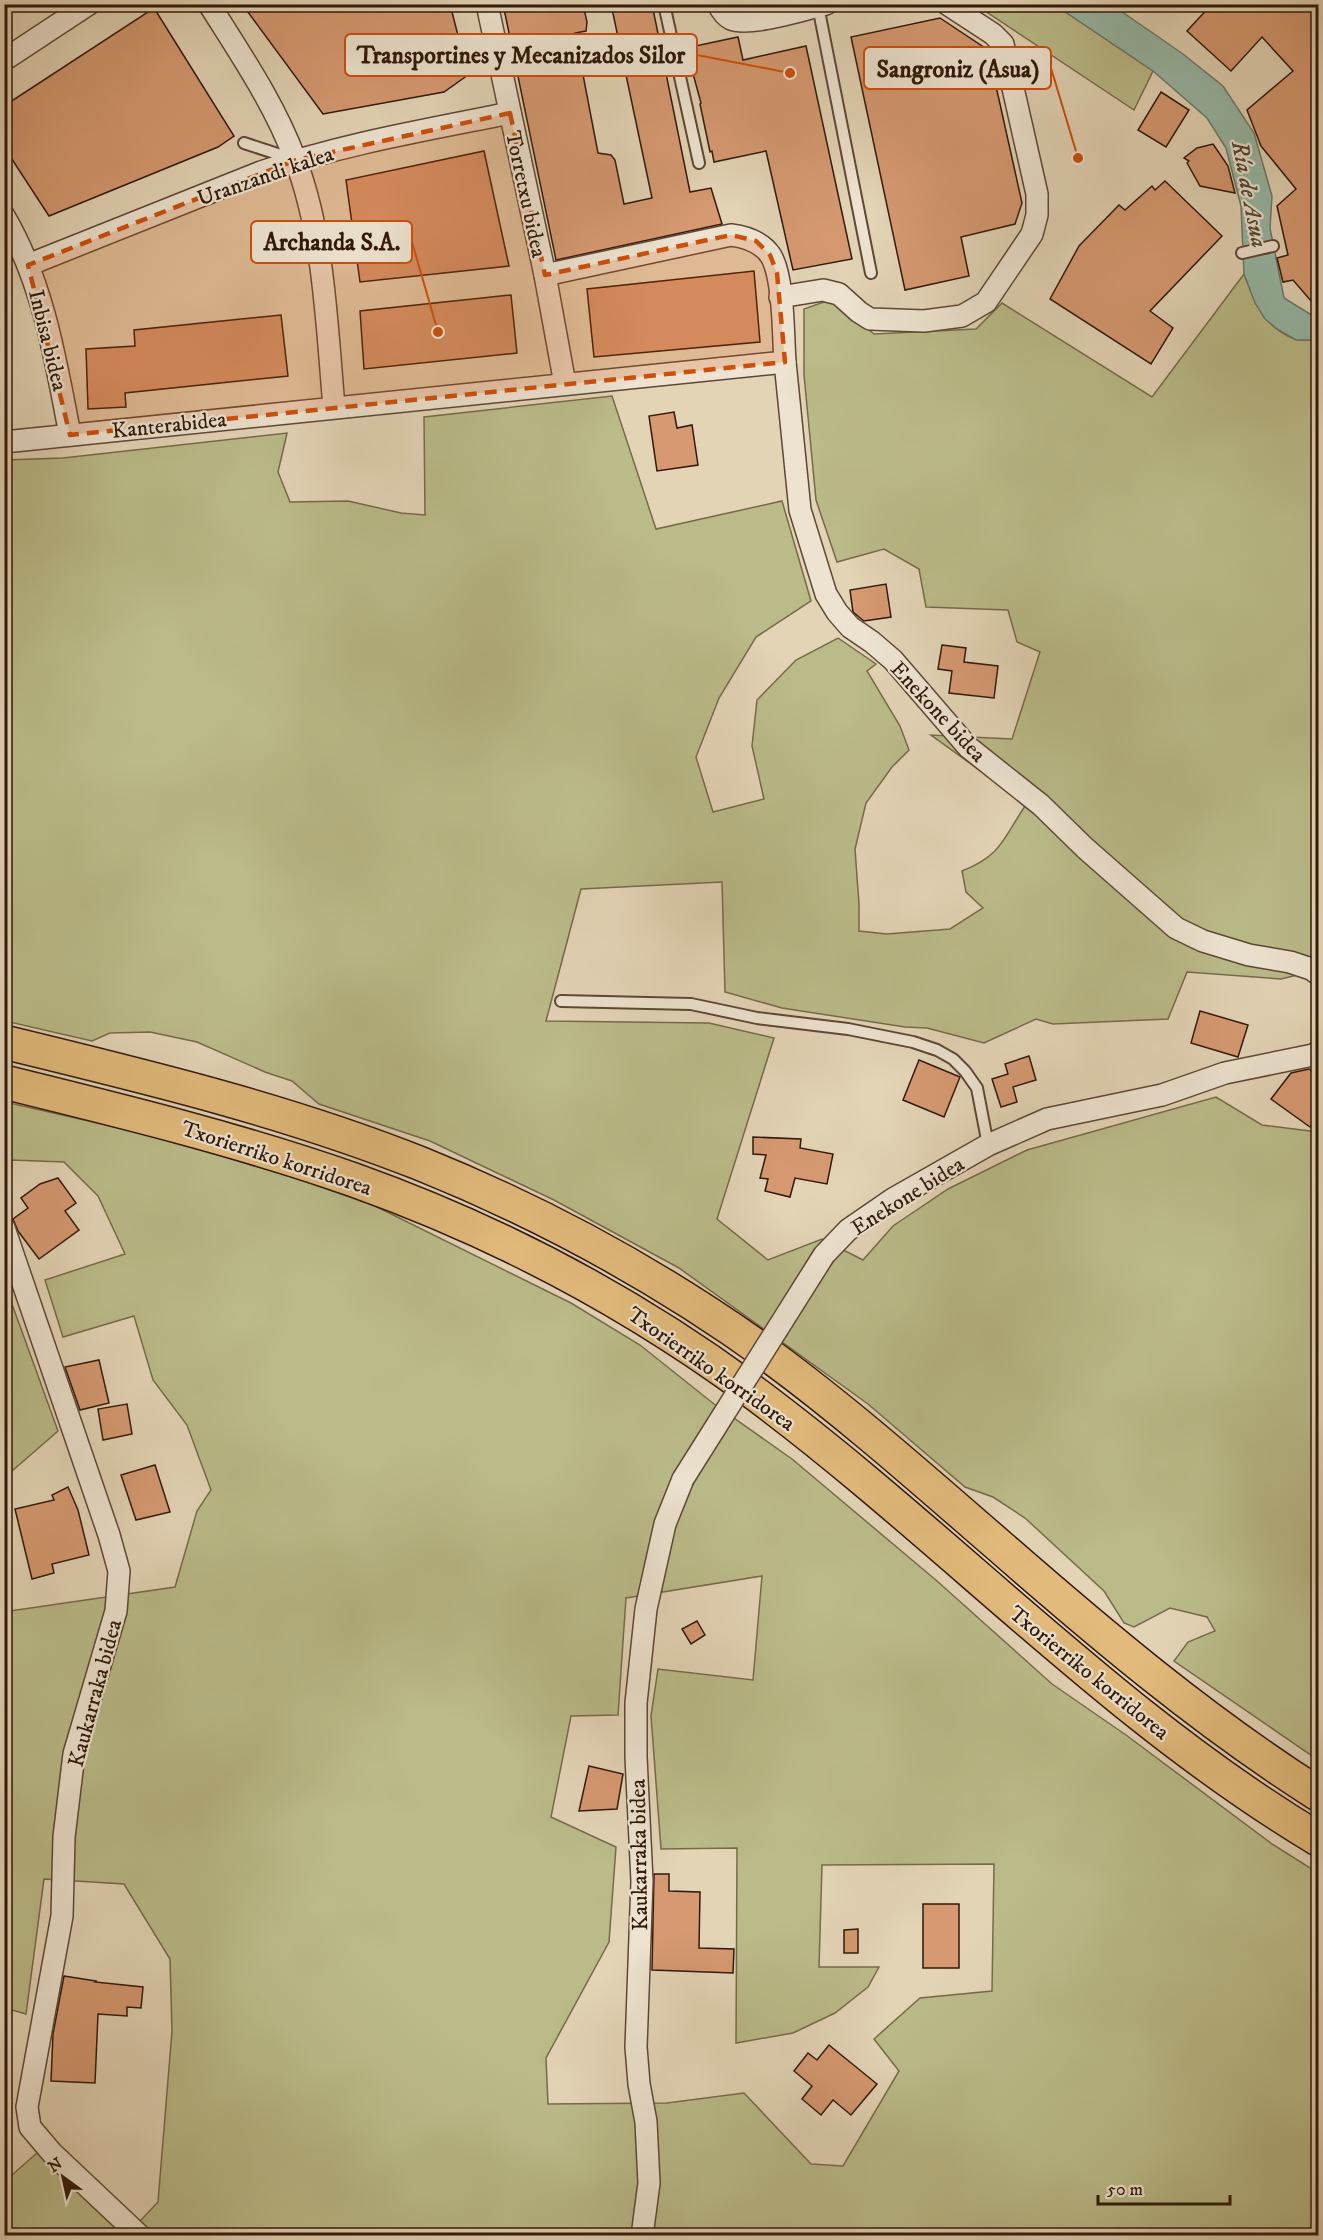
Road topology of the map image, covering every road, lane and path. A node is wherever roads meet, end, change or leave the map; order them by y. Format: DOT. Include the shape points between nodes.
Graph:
graph roads {
  1 [pos="89,4"];
  2 [pos="208,4"];
  3 [pos="487,4"];
  4 [pos="664,4"];
  5 [pos="718,4"];
  6 [pos="947,4"];
  7 [pos="822,5"];
  8 [pos="4,60"];
  9 [pos="510,113"];
  10 [pos="244,143"];
  11 [pos="296,160"];
  12 [pos="699,163"];
  13 [pos="4,216"];
  14 [pos="1273,246"];
  15 [pos="1242,253"];
  16 [pos="28,265"];
  17 [pos="871,273"];
  18 [pos="545,275"];
  19 [pos="780,297"];
  20 [pos="785,362"];
  21 [pos="565,384"];
  22 [pos="334,407"];
  23 [pos="70,435"];
  24 [pos="4,442"];
  25 [pos="1318,974"];
  26 [pos="561,1001"];
  27 [pos="4,1042"];
  28 [pos="1318,1052"];
  29 [pos="4,1082"];
  30 [pos="988,1145"];
  31 [pos="4,1228"];
  32 [pos="683,1479"];
  33 [pos="1318,1794"];
  34 [pos="1318,1839"];
  35 [pos="140,2235"];
  36 [pos="642,2235"];
  1 -- 8 [label="street"];
  2 -- 11 [label="street" via="262,88"];
  3 -- 9 [label="street, Torretxu bidea"];
  4 -- 12 [label="lane"];
  5 -- 7 [label="street" via="731,19 751,22"];
  6 -- 19 [label="street" via="1003,44 1036,194 1037,215 1032,234 986,302 962,316 924,321 870,319 839,294 823,290"];
  7 -- 17 [label="lane"];
  9 -- 11 [label="street, Uranzandi kalea"];
  9 -- 18 [label="street, Torretxu bidea"];
  10 -- 11 [label="lane"];
  11 -- 16 [label="street, Uranzandi kalea"];
  11 -- 22 [label="street" via="319,265"];
  13 -- 16 [label="street, Inbisa bidea"];
  14 -- 15 [label="lane"];
  16 -- 23 [label="street, Inbisa bidea" via="57,369"];
  18 -- 19 [label="street, Enekone bidea" via="731,235 756,241 770,255"];
  18 -- 21 [label="street, Torretxu bidea"];
  19 -- 20 [label="street, Enekone bidea"];
  20 -- 21 [label="street, Kanterabidea"];
  20 -- 25 [label="street, Enekone bidea" via="800,510 826,594 850,627 893,660 968,747 1041,805 1085,849 1176,927 1203,941 1290,962"];
  21 -- 22 [label="street, Kanterabidea"];
  22 -- 23 [label="street, Kanterabidea"];
  23 -- 24 [label="street, Kanterabidea"];
  26 -- 30 [label="lane" via="692,1004 757,1018 848,1029 937,1050 953,1059 977,1088"];
  27 -- 33 [label="highway, Txorierriko korridorea" via="222,1098 367,1144 514,1205 630,1266 736,1333 834,1406 1162,1682"];
  28 -- 30 [label="street, Enekone bidea" via="1225,1073 1162,1095 1047,1119"];
  29 -- 34 [label="highway, Txorierriko korridorea" via="212,1135 354,1180 508,1244 611,1299 723,1371 810,1436 1138,1713"];
  30 -- 32 [label="street, Enekone bidea, bridge" via="893,1199 848,1230 824,1255"];
  31 -- 35 [label="street, Kaukarraka bidea" via="119,1571 116,1611 74,1754 64,1837 62,1916 27,2107 30,2127 52,2153"];
  32 -- 36 [label="street, Kaukarraka bidea" via="665,1524 646,1609 636,1703 642,1881 636,2047 649,2183"];
}
